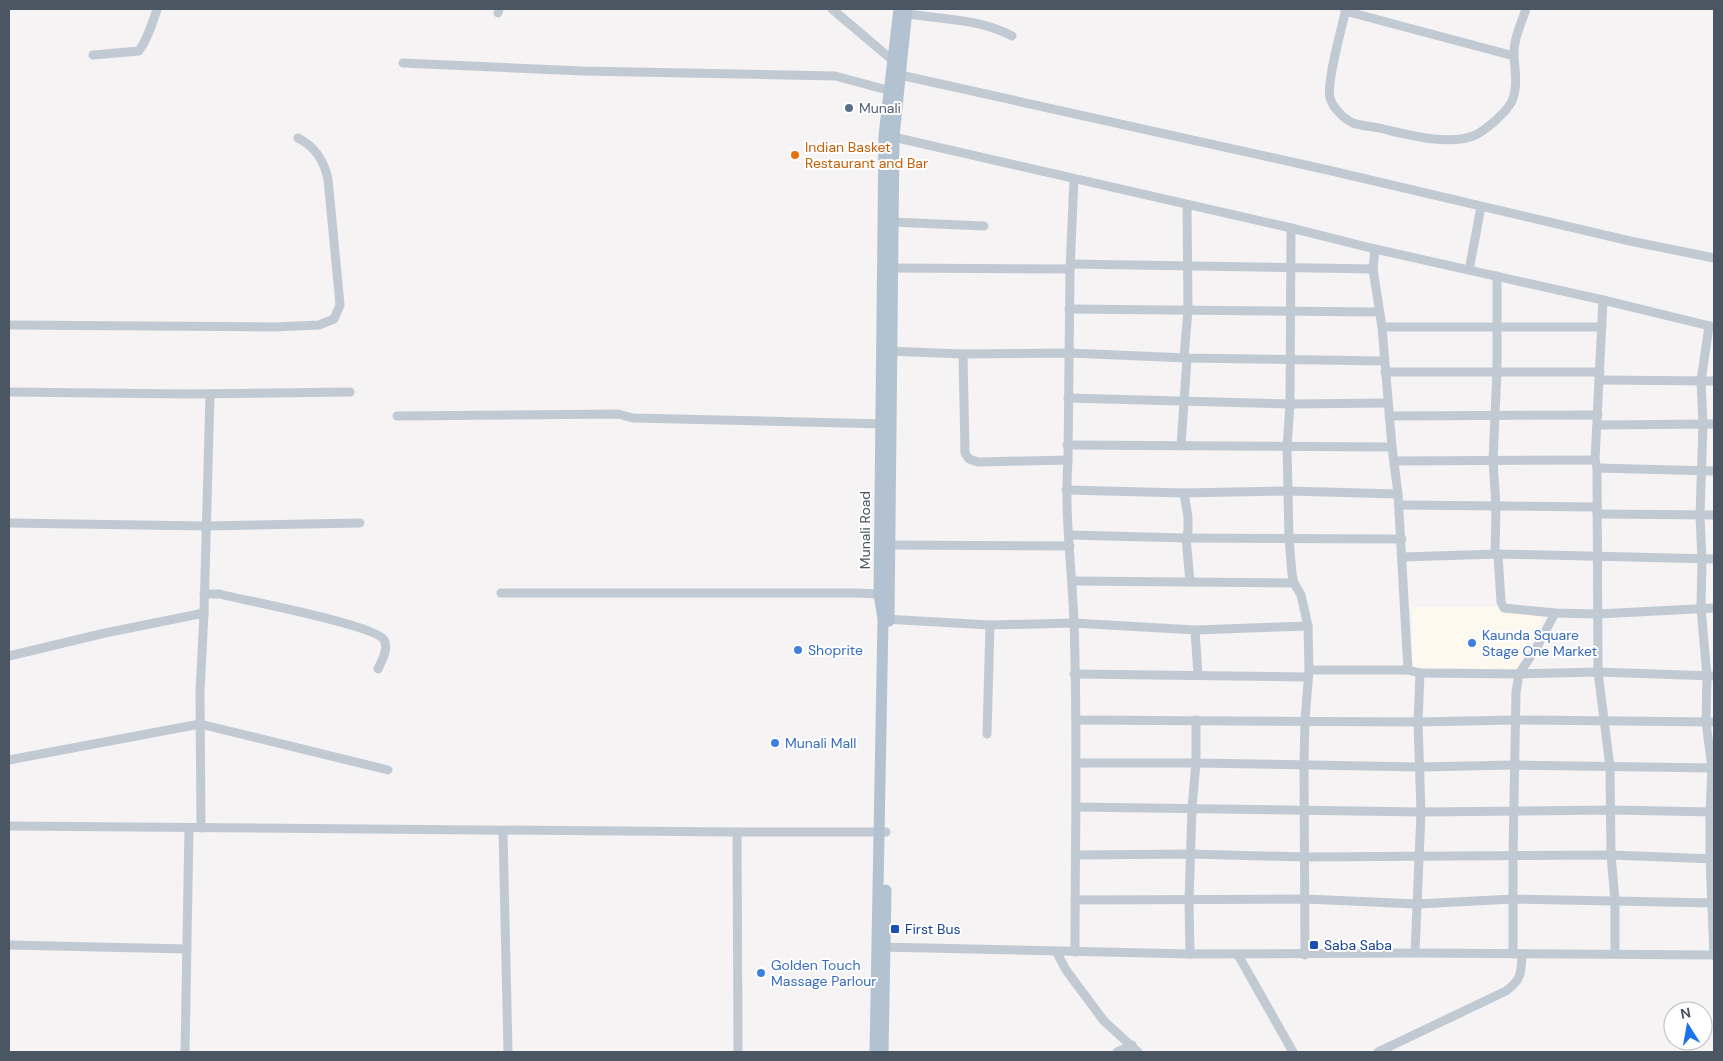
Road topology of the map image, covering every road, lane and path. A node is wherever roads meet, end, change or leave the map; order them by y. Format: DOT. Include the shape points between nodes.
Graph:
graph roads {
  1 [pos="157,9"];
  2 [pos="832,9"];
  3 [pos="1526,9"];
  4 [pos="1346,10"];
  5 [pos="904,11"];
  6 [pos="1012,36"];
  7 [pos="93,55"];
  8 [pos="1514,56"];
  9 [pos="403,63"];
  10 [pos="898,68"];
  11 [pos="894,91"];
  12 [pos="889,136"];
  13 [pos="298,138"];
  14 [pos="1074,179"];
  15 [pos="1187,204"];
  16 [pos="1481,207"];
  17 [pos="893,222"];
  18 [pos="984,226"];
  19 [pos="1291,228"];
  20 [pos="1375,249"];
  21 [pos="1714,258"];
  22 [pos="1187,265"];
  23 [pos="1291,266"];
  24 [pos="1070,267"];
  25 [pos="888,268"];
  26 [pos="1373,269"];
  27 [pos="1469,270"];
  28 [pos="1497,276"];
  29 [pos="1602,300"];
  30 [pos="1069,309"];
  31 [pos="1188,310"];
  32 [pos="1290,311"];
  33 [pos="1379,312"];
  34 [pos="9,324"];
  35 [pos="1497,326"];
  36 [pos="1382,327"];
  37 [pos="1602,327"];
  38 [pos="1712,327"];
  39 [pos="887,350"];
  40 [pos="1069,352"];
  41 [pos="963,354"];
  42 [pos="1186,358"];
  43 [pos="1290,359"];
  44 [pos="1384,361"];
  45 [pos="1497,371"];
  46 [pos="1385,372"];
  47 [pos="1600,376"];
  48 [pos="1701,381"];
  49 [pos="1714,381"];
  50 [pos="9,392"];
  51 [pos="350,392"];
  52 [pos="210,394"];
  53 [pos="1068,398"];
  54 [pos="1184,401"];
  55 [pos="1388,403"];
  56 [pos="1290,404"];
  57 [pos="397,416"];
  58 [pos="1389,416"];
  59 [pos="1496,416"];
  60 [pos="1598,420"];
  61 [pos="885,424"];
  62 [pos="1703,424"];
  63 [pos="1714,424"];
  64 [pos="1068,445"];
  65 [pos="1181,446"];
  66 [pos="1287,447"];
  67 [pos="1392,447"];
  68 [pos="1068,460"];
  69 [pos="1493,460"];
  70 [pos="1394,461"];
  71 [pos="1596,464"];
  72 [pos="1701,470"];
  73 [pos="1714,470"];
  74 [pos="1066,490"];
  75 [pos="1288,492"];
  76 [pos="1184,493"];
  77 [pos="1398,494"];
  78 [pos="1399,505"];
  79 [pos="1496,506"];
  80 [pos="1597,511"];
  81 [pos="1700,515"];
  82 [pos="1714,515"];
  83 [pos="9,523"];
  84 [pos="360,523"];
  85 [pos="206,526"];
  86 [pos="1069,535"];
  87 [pos="1186,538"];
  88 [pos="1289,538"];
  89 [pos="1402,539"];
  90 [pos="885,545"];
  91 [pos="1070,546"];
  92 [pos="1497,554"];
  93 [pos="1403,556"];
  94 [pos="1597,556"];
  95 [pos="1714,559"];
  96 [pos="1702,560"];
  97 [pos="1072,581"];
  98 [pos="1190,582"];
  99 [pos="1294,583"];
  100 [pos="500,592"];
  101 [pos="204,594"];
  102 [pos="879,594"];
  103 [pos="1701,608"];
  104 [pos="1714,608"];
  105 [pos="1555,613"];
  106 [pos="204,614"];
  107 [pos="1598,614"];
  108 [pos="886,619"];
  109 [pos="1074,623"];
  110 [pos="990,625"];
  111 [pos="1308,626"];
  112 [pos="1195,630"];
  113 [pos="9,656"];
  114 [pos="378,668"];
  115 [pos="1408,670"];
  116 [pos="1420,672"];
  117 [pos="1598,672"];
  118 [pos="1074,674"];
  119 [pos="1198,674"];
  120 [pos="1308,674"];
  121 [pos="1519,674"];
  122 [pos="1710,676"];
  123 [pos="1076,720"];
  124 [pos="1196,720"];
  125 [pos="1305,720"];
  126 [pos="1515,720"];
  127 [pos="1418,722"];
  128 [pos="1604,722"];
  129 [pos="1710,722"];
  130 [pos="200,724"];
  131 [pos="987,734"];
  132 [pos="9,760"];
  133 [pos="1076,763"];
  134 [pos="1196,763"];
  135 [pos="1304,765"];
  136 [pos="1514,765"];
  137 [pos="1610,766"];
  138 [pos="1420,768"];
  139 [pos="1713,768"];
  140 [pos="388,770"];
  141 [pos="1076,807"];
  142 [pos="1192,808"];
  143 [pos="1610,810"];
  144 [pos="1304,811"];
  145 [pos="1421,812"];
  146 [pos="1513,812"];
  147 [pos="1712,812"];
  148 [pos="9,826"];
  149 [pos="189,828"];
  150 [pos="200,828"];
  151 [pos="503,831"];
  152 [pos="882,831"];
  153 [pos="738,832"];
  154 [pos="1191,854"];
  155 [pos="1076,855"];
  156 [pos="1611,855"];
  157 [pos="1513,856"];
  158 [pos="1304,857"];
  159 [pos="1420,857"];
  160 [pos="1712,859"];
  161 [pos="1513,899"];
  162 [pos="1075,900"];
  163 [pos="1188,900"];
  164 [pos="1306,900"];
  165 [pos="1615,900"];
  166 [pos="1713,903"];
  167 [pos="1417,904"];
  168 [pos="9,945"];
  169 [pos="881,947"];
  170 [pos="188,949"];
  171 [pos="1056,951"];
  172 [pos="1075,952"];
  173 [pos="1416,953"];
  174 [pos="1190,954"];
  175 [pos="1518,954"];
  176 [pos="1615,954"];
  177 [pos="1238,955"];
  178 [pos="1306,955"];
  179 [pos="1714,955"];
  180 [pos="1135,1049"];
  181 [pos="185,1052"];
  182 [pos="508,1052"];
  183 [pos="738,1052"];
  184 [pos="875,1052"];
  185 [pos="883,1052"];
  186 [pos="1117,1052"];
  187 [pos="1293,1052"];
  188 [pos="1378,1052"];
  1 -- 7 [label="street" via="139,51"];
  2 -- 10 [label="street"];
  3 -- 8 [label="street" via="1516,38"];
  4 -- 8 [label="street"];
  4 -- 8 [label="street" via="1330,81 1330,98 1336,109 1352,122 1428,139 1472,137 1484,130 1512,102 1516,85"];
  5 -- 6 [label="street" via="983,24"];
  5 -- 10 [label="main road, Munali Road"];
  9 -- 11 [label="street" via="582,71 835,76"];
  10 -- 11 [label="main road, Munali Road"];
  10 -- 11 [label="main road, Munali Road"];
  10 -- 16 [label="street"];
  11 -- 12 [label="main road, Munali Road"];
  12 -- 14 [label="street"];
  12 -- 17 [label="main road, Munali Road"];
  12 -- 25 [label="main road, Munali Road"];
  13 -- 34 [label="street" via="316,151 328,179 340,305 334,319 319,324 274,327"];
  14 -- 15 [label="street"];
  14 -- 24 [label="street"];
  15 -- 19 [label="street"];
  15 -- 22 [label="street"];
  16 -- 21 [label="street"];
  16 -- 27 [label="street"];
  17 -- 18 [label="street"];
  17 -- 25 [label="main road, Munali Road"];
  19 -- 20 [label="street"];
  19 -- 23 [label="street"];
  20 -- 26 [label="street"];
  20 -- 27 [label="street"];
  22 -- 23 [label="street"];
  22 -- 24 [label="street"];
  22 -- 31 [label="street"];
  23 -- 26 [label="street"];
  23 -- 32 [label="street"];
  24 -- 25 [label="street"];
  24 -- 30 [label="street"];
  25 -- 39 [label="main road, Munali Road"];
  26 -- 33 [label="street"];
  27 -- 28 [label="street"];
  28 -- 29 [label="street"];
  28 -- 35 [label="street"];
  29 -- 37 [label="street"];
  29 -- 38 [label="street"];
  30 -- 31 [label="street"];
  30 -- 40 [label="street"];
  31 -- 32 [label="street"];
  31 -- 42 [label="street"];
  32 -- 33 [label="street"];
  32 -- 43 [label="street"];
  33 -- 36 [label="street"];
  35 -- 36 [label="street"];
  35 -- 37 [label="street"];
  35 -- 45 [label="street"];
  36 -- 44 [label="street"];
  37 -- 47 [label="street"];
  38 -- 48 [label="street"];
  39 -- 41 [label="street"];
  39 -- 61 [label="main road, Munali Road"];
  40 -- 41 [label="street"];
  40 -- 42 [label="street"];
  40 -- 53 [label="street"];
  41 -- 68 [label="street" via="966,453 969,460"];
  42 -- 43 [label="street"];
  42 -- 54 [label="street"];
  43 -- 44 [label="street"];
  43 -- 56 [label="street"];
  44 -- 46 [label="street"];
  45 -- 46 [label="street"];
  45 -- 47 [label="street"];
  45 -- 59 [label="street"];
  46 -- 55 [label="street"];
  47 -- 48 [label="street"];
  47 -- 60 [label="street"];
  48 -- 49 [label="street"];
  48 -- 62 [label="street"];
  50 -- 52 [label="street"];
  51 -- 52 [label="street"];
  52 -- 85 [label="street"];
  53 -- 54 [label="street"];
  53 -- 64 [label="street"];
  54 -- 56 [label="street"];
  54 -- 65 [label="street"];
  55 -- 56 [label="street"];
  55 -- 58 [label="street"];
  56 -- 66 [label="street"];
  57 -- 61 [label="street" via="618,414 633,418"];
  58 -- 59 [label="street"];
  58 -- 67 [label="street"];
  59 -- 60 [label="street"];
  59 -- 69 [label="street"];
  60 -- 62 [label="street"];
  60 -- 71 [label="street"];
  61 -- 90 [label="main road, Munali Road"];
  62 -- 63 [label="street"];
  62 -- 72 [label="street"];
  64 -- 65 [label="street"];
  64 -- 68 [label="street"];
  65 -- 66 [label="street"];
  66 -- 67 [label="street"];
  66 -- 75 [label="street"];
  67 -- 70 [label="street"];
  68 -- 74 [label="street"];
  69 -- 70 [label="street"];
  69 -- 71 [label="street"];
  69 -- 79 [label="street"];
  70 -- 77 [label="street"];
  71 -- 72 [label="street"];
  71 -- 80 [label="street"];
  72 -- 73 [label="street"];
  72 -- 81 [label="street"];
  74 -- 76 [label="street"];
  74 -- 86 [label="street"];
  75 -- 76 [label="street"];
  75 -- 77 [label="street"];
  75 -- 88 [label="street"];
  76 -- 87 [label="street" via="1188,517"];
  77 -- 78 [label="street"];
  78 -- 79 [label="street"];
  78 -- 89 [label="street"];
  79 -- 80 [label="street"];
  79 -- 92 [label="street"];
  80 -- 81 [label="street"];
  80 -- 94 [label="street"];
  81 -- 82 [label="street"];
  81 -- 96 [label="street"];
  83 -- 85 [label="street"];
  84 -- 85 [label="street"];
  85 -- 101 [label="street"];
  86 -- 87 [label="street"];
  86 -- 91 [label="street"];
  87 -- 88 [label="street"];
  87 -- 98 [label="street"];
  88 -- 89 [label="street"];
  88 -- 99 [label="street"];
  89 -- 93 [label="street"];
  90 -- 91 [label="street"];
  90 -- 102 [label="main road, Munali Road"];
  90 -- 108 [label="main road, Munali Road"];
  91 -- 97 [label="street"];
  92 -- 93 [label="street"];
  92 -- 94 [label="street"];
  92 -- 105 [label="street" via="1504,608"];
  93 -- 115 [label="street"];
  94 -- 96 [label="street"];
  94 -- 107 [label="street"];
  95 -- 96 [label="street"];
  96 -- 103 [label="street"];
  97 -- 98 [label="street"];
  97 -- 109 [label="street"];
  98 -- 99 [label="street"];
  99 -- 111 [label="street" via="1301,594"];
  100 -- 102 [label="street"];
  101 -- 106 [label="street"];
  101 -- 114 [label="street" via="219,594 311,614 381,635 386,642"];
  102 -- 108 [label="main road, Munali Road"];
  103 -- 104 [label="street"];
  103 -- 107 [label="street"];
  103 -- 122 [label="street"];
  105 -- 107 [label="street"];
  105 -- 121 [label="street"];
  106 -- 113 [label="street"];
  106 -- 130 [label="street"];
  107 -- 117 [label="street"];
  108 -- 110 [label="street"];
  108 -- 152 [label="main road, Munali Road"];
  109 -- 110 [label="street"];
  109 -- 112 [label="street"];
  109 -- 118 [label="street"];
  110 -- 131 [label="street"];
  111 -- 112 [label="street"];
  111 -- 120 [label="street"];
  112 -- 119 [label="street"];
  115 -- 116 [label="street"];
  115 -- 120 [label="street"];
  116 -- 121 [label="street"];
  116 -- 127 [label="street"];
  117 -- 121 [label="street"];
  117 -- 122 [label="street"];
  117 -- 128 [label="street"];
  118 -- 119 [label="street"];
  118 -- 123 [label="street"];
  119 -- 120 [label="street"];
  120 -- 125 [label="street"];
  121 -- 126 [label="street"];
  122 -- 129 [label="street"];
  123 -- 124 [label="street"];
  123 -- 133 [label="street"];
  124 -- 125 [label="street"];
  124 -- 134 [label="street"];
  125 -- 127 [label="street"];
  125 -- 135 [label="street"];
  126 -- 127 [label="street"];
  126 -- 128 [label="street"];
  126 -- 136 [label="street"];
  127 -- 138 [label="street"];
  128 -- 129 [label="street"];
  128 -- 137 [label="street"];
  129 -- 139 [label="street"];
  130 -- 132 [label="street"];
  130 -- 140 [label="street"];
  130 -- 150 [label="street"];
  133 -- 134 [label="street"];
  133 -- 141 [label="street"];
  134 -- 135 [label="street"];
  134 -- 142 [label="street"];
  135 -- 138 [label="street"];
  135 -- 144 [label="street"];
  136 -- 137 [label="street"];
  136 -- 138 [label="street"];
  136 -- 146 [label="street"];
  137 -- 139 [label="street"];
  137 -- 143 [label="street"];
  138 -- 145 [label="street"];
  139 -- 147 [label="street"];
  141 -- 142 [label="street"];
  141 -- 155 [label="street"];
  142 -- 144 [label="street"];
  142 -- 154 [label="street"];
  143 -- 146 [label="street"];
  143 -- 147 [label="street"];
  143 -- 156 [label="street"];
  144 -- 145 [label="street"];
  144 -- 158 [label="street"];
  145 -- 146 [label="street"];
  145 -- 159 [label="street"];
  146 -- 157 [label="street"];
  147 -- 160 [label="street"];
  148 -- 149 [label="street"];
  149 -- 150 [label="street"];
  149 -- 170 [label="street"];
  150 -- 151 [label="street"];
  151 -- 153 [label="street"];
  151 -- 182 [label="street"];
  152 -- 153 [label="street"];
  152 -- 169 [label="main road, Munali Road"];
  153 -- 183 [label="street"];
  154 -- 155 [label="street"];
  154 -- 158 [label="street"];
  154 -- 163 [label="street"];
  155 -- 162 [label="street"];
  156 -- 157 [label="street"];
  156 -- 160 [label="street"];
  156 -- 165 [label="street"];
  157 -- 159 [label="street"];
  157 -- 161 [label="street"];
  158 -- 159 [label="street"];
  158 -- 164 [label="street"];
  159 -- 167 [label="street"];
  160 -- 166 [label="street"];
  161 -- 165 [label="street"];
  161 -- 167 [label="street"];
  161 -- 175 [label="street"];
  162 -- 163 [label="street"];
  162 -- 172 [label="street"];
  163 -- 164 [label="street"];
  163 -- 174 [label="street"];
  164 -- 167 [label="street"];
  164 -- 178 [label="street"];
  165 -- 166 [label="street"];
  165 -- 176 [label="street"];
  166 -- 179 [label="street"];
  167 -- 173 [label="street"];
  168 -- 170 [label="street"];
  169 -- 171 [label="street"];
  169 -- 184 [label="main road, Munali Road"];
  169 -- 185 [label="main road, Munali Road"];
  170 -- 181 [label="street"];
  171 -- 172 [label="street"];
  171 -- 180 [label="street" via="1104,1021"];
  172 -- 174 [label="street"];
  173 -- 175 [label="street"];
  173 -- 178 [label="street"];
  174 -- 177 [label="street"];
  175 -- 176 [label="street"];
  175 -- 188 [label="street" via="1521,974 1506,991"];
  176 -- 179 [label="street"];
  177 -- 178 [label="street"];
  177 -- 187 [label="street"];
  180 -- 186 [label="street"];
}
